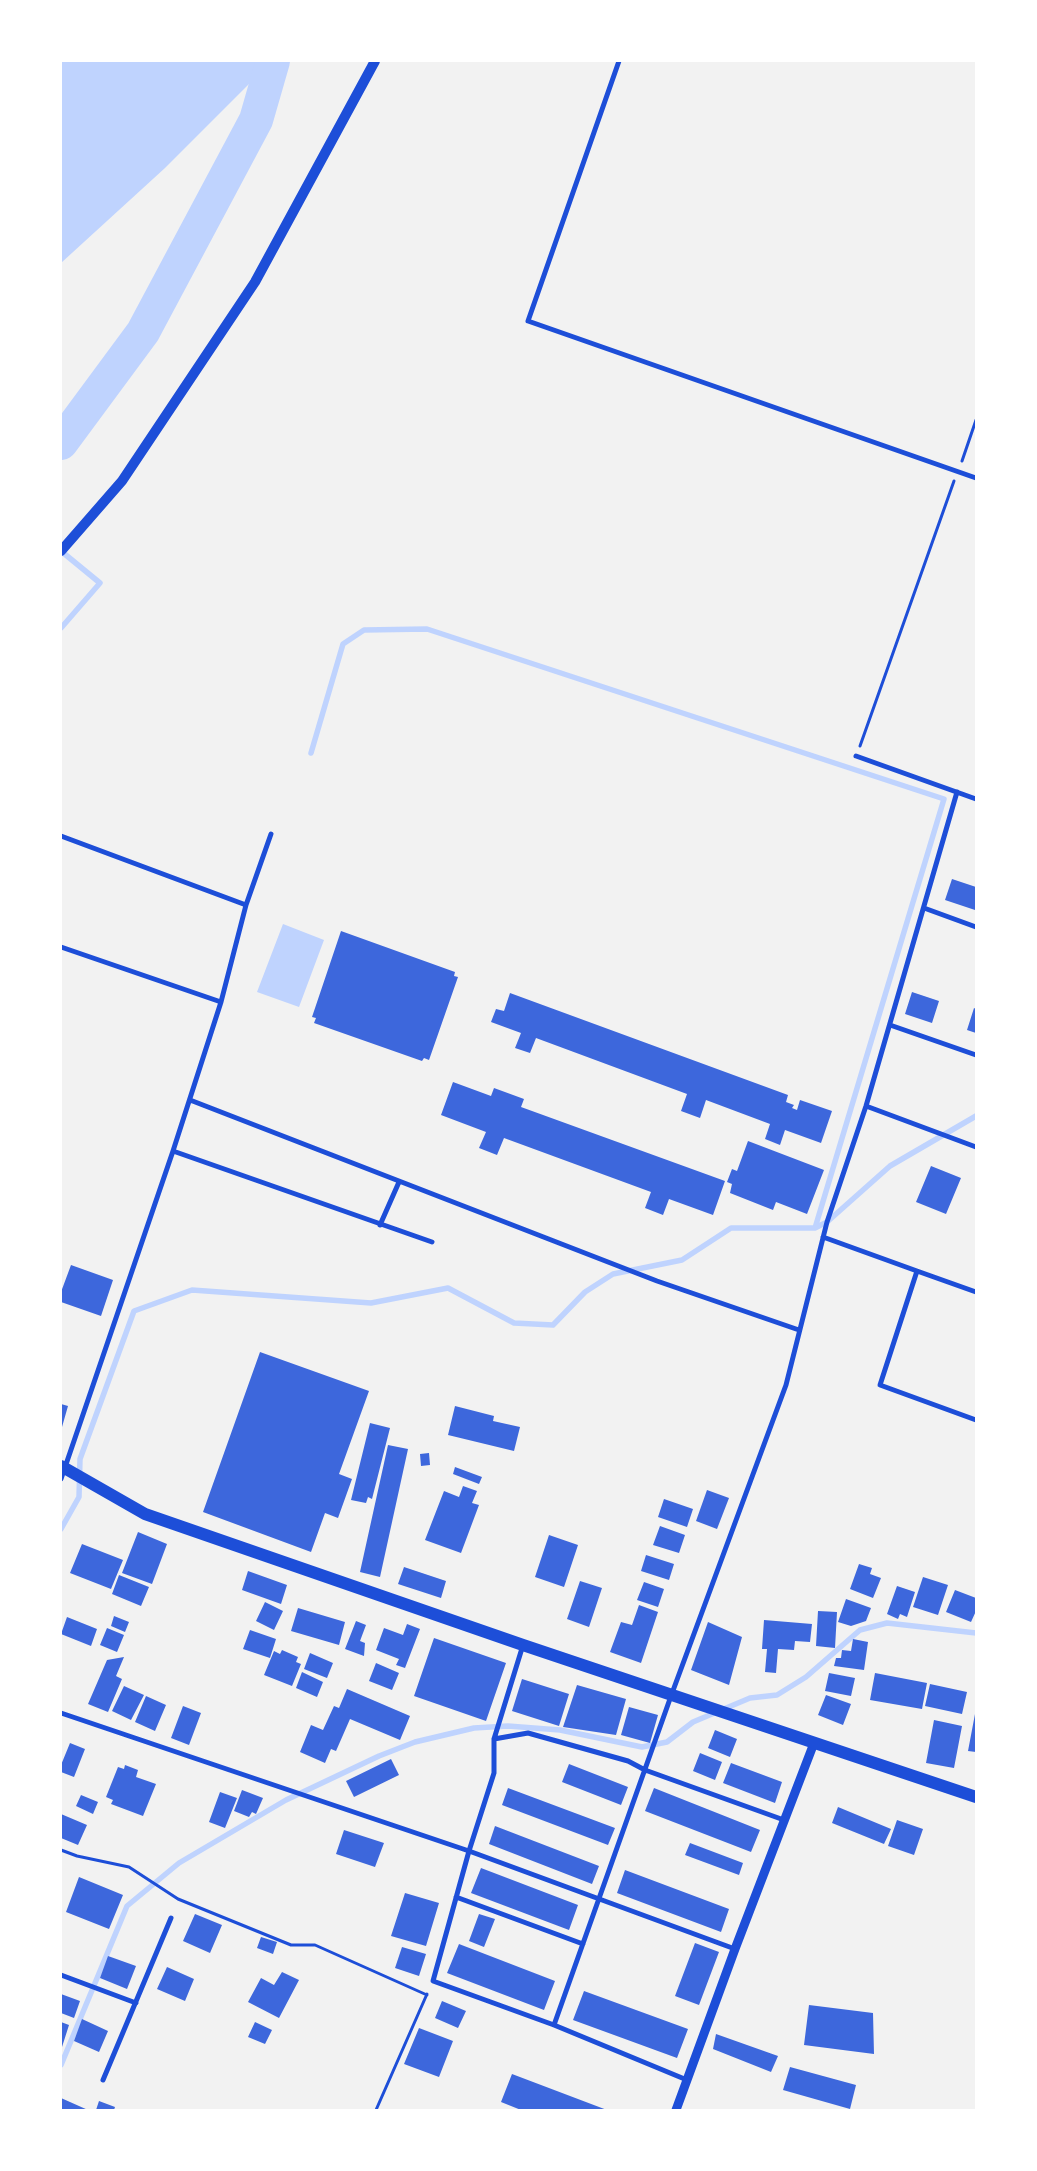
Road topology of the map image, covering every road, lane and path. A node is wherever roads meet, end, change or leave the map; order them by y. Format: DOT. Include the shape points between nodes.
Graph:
graph roads {
  1 [pos="375,61"];
  2 [pos="619,61"];
  3 [pos="976,420"];
  4 [pos="958,472"];
  5 [pos="976,478"];
  6 [pos="61,551"];
  7 [pos="856,756"];
  8 [pos="957,792"];
  9 [pos="976,799"];
  10 [pos="271,834"];
  11 [pos="61,836"];
  12 [pos="246,905"];
  13 [pos="924,908"];
  14 [pos="976,927"];
  15 [pos="61,947"];
  16 [pos="221,1002"];
  17 [pos="890,1025"];
  18 [pos="976,1055"];
  19 [pos="190,1100"];
  20 [pos="866,1106"];
  21 [pos="976,1147"];
  22 [pos="174,1151"];
  23 [pos="399,1182"];
  24 [pos="380,1225"];
  25 [pos="823,1237"];
  26 [pos="432,1242"];
  27 [pos="917,1271"];
  28 [pos="976,1292"];
  29 [pos="800,1330"];
  30 [pos="976,1420"];
  31 [pos="63,1471"];
  32 [pos="523,1646"];
  33 [pos="671,1696"];
  34 [pos="61,1713"];
  35 [pos="494,1739"];
  36 [pos="814,1743"];
  37 [pos="645,1770"];
  38 [pos="976,1797"];
  39 [pos="784,1820"];
  40 [pos="61,1850"];
  41 [pos="469,1850"];
  42 [pos="456,1897"];
  43 [pos="599,1899"];
  44 [pos="171,1918"];
  45 [pos="583,1944"];
  46 [pos="734,1949"];
  47 [pos="61,1975"];
  48 [pos="433,1982"];
  49 [pos="427,1995"];
  50 [pos="136,2003"];
  51 [pos="554,2025"];
  52 [pos="103,2080"];
  53 [pos="687,2080"];
  54 [pos="376,2110"];
  55 [pos="676,2110"];
  1 -- 6 [label="main road" via="255,282 122,481"];
  2 -- 4 [label="street" via="528,321"];
  3 -- 4 [label="path"];
  4 -- 5 [label="street"];
  4 -- 7 [label="path"];
  7 -- 8 [label="street"];
  8 -- 9 [label="street"];
  8 -- 13 [label="street"];
  10 -- 12 [label="street"];
  11 -- 12 [label="street"];
  12 -- 16 [label="street"];
  13 -- 14 [label="street"];
  13 -- 17 [label="street"];
  15 -- 16 [label="street"];
  16 -- 19 [label="street"];
  17 -- 18 [label="street"];
  17 -- 20 [label="street"];
  19 -- 22 [label="street"];
  19 -- 23 [label="street"];
  20 -- 21 [label="street"];
  20 -- 25 [label="street"];
  22 -- 24 [label="street"];
  22 -- 31 [label="street"];
  23 -- 24 [label="street"];
  23 -- 29 [label="street" via="657,1281"];
  24 -- 26 [label="street"];
  25 -- 27 [label="street"];
  25 -- 29 [label="street"];
  27 -- 28 [label="street"];
  27 -- 30 [label="street" via="880,1385"];
  29 -- 33 [label="street" via="786,1385"];
  31 -- 32 [label="main road" via="145,1514"];
  32 -- 33 [label="main road"];
  32 -- 35 [label="street"];
  33 -- 36 [label="main road"];
  33 -- 37 [label="street"];
  34 -- 41 [label="street"];
  35 -- 37 [label="street" via="528,1733 628,1761"];
  35 -- 41 [label="street" via="494,1773"];
  36 -- 38 [label="main road"];
  36 -- 39 [label="street"];
  37 -- 39 [label="street"];
  37 -- 43 [label="street"];
  39 -- 46 [label="street"];
  40 -- 49 [label="path" via="129,1867 178,1899 291,1945 315,1945"];
  41 -- 42 [label="street"];
  41 -- 43 [label="street"];
  42 -- 45 [label="street"];
  42 -- 48 [label="street"];
  43 -- 45 [label="street"];
  43 -- 46 [label="street"];
  44 -- 50 [label="street"];
  45 -- 51 [label="street"];
  46 -- 53 [label="street"];
  47 -- 50 [label="street"];
  48 -- 49 [label="path"];
  48 -- 51 [label="street"];
  49 -- 54 [label="path"];
  50 -- 52 [label="street"];
  51 -- 53 [label="street"];
  53 -- 55 [label="street"];
}
